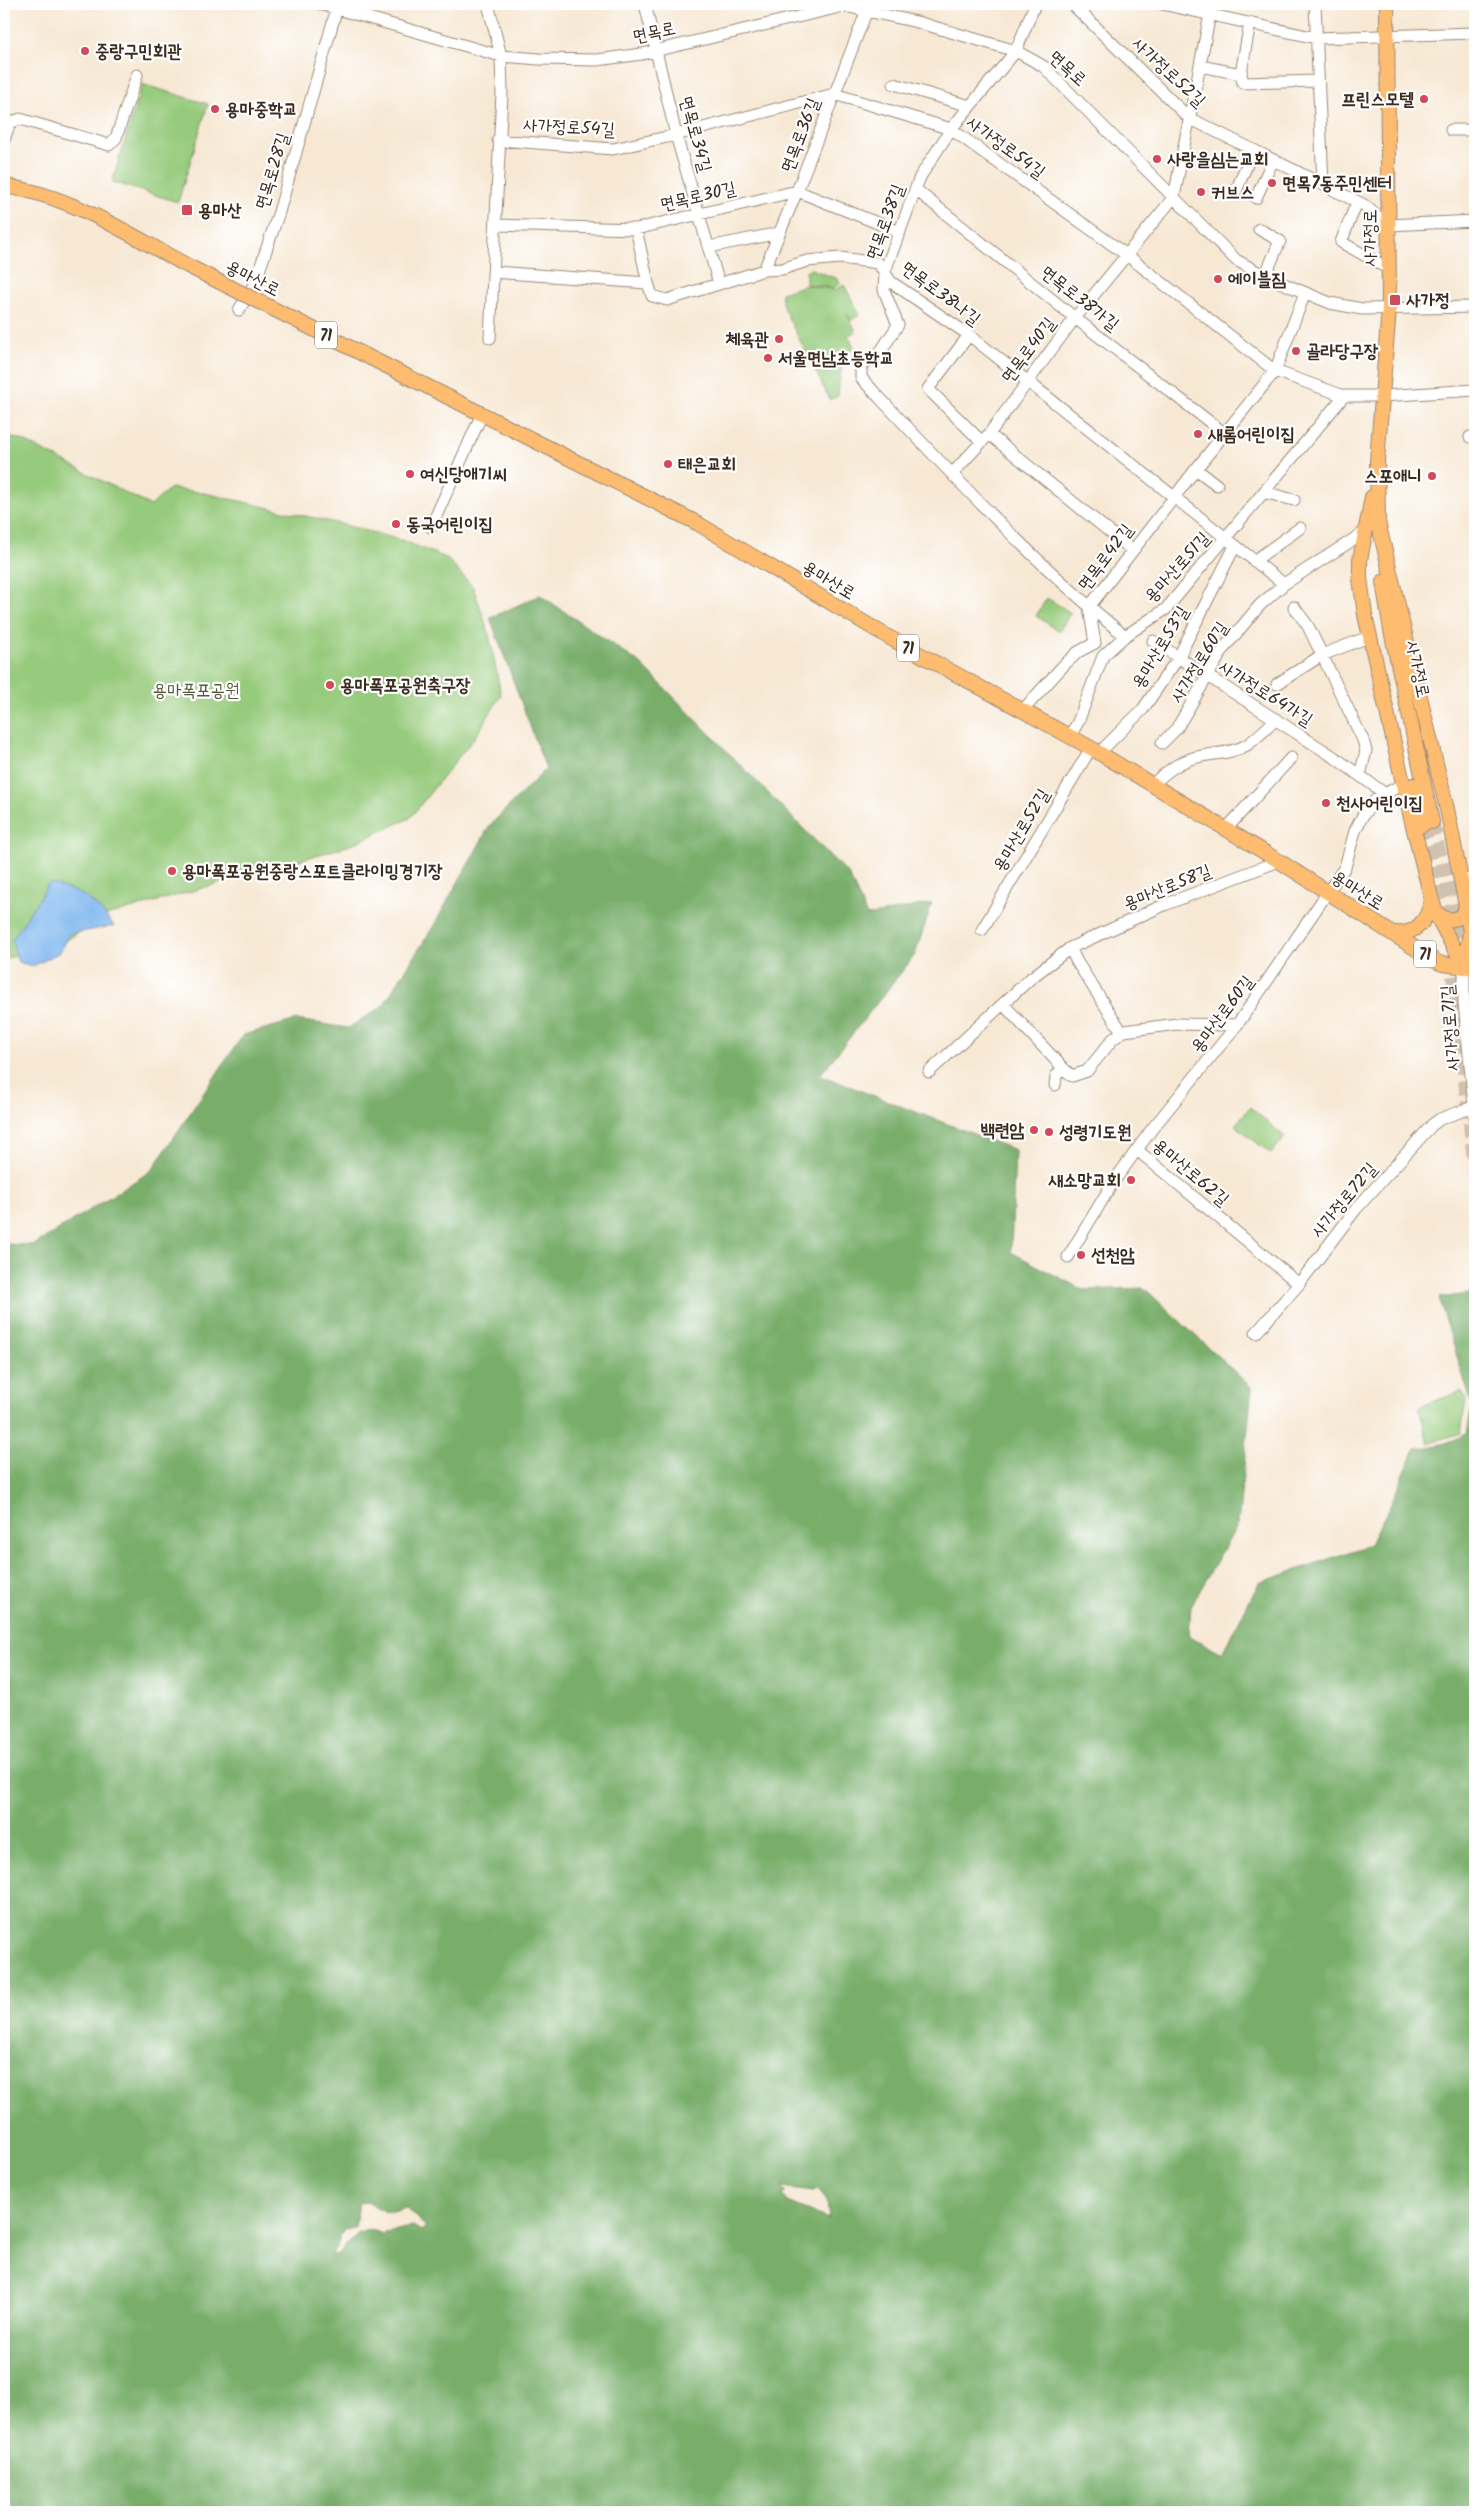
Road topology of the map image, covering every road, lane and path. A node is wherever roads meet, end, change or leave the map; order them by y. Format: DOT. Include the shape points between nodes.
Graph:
graph roads {
  1 [pos="320,4"];
  2 [pos="488,4"];
  3 [pos="645,4"];
  4 [pos="1034,4"];
  5 [pos="1072,4"];
  6 [pos="1162,4"];
  7 [pos="1315,4"];
  8 [pos="1387,4"];
  9 [pos="338,6"];
  10 [pos="868,7"];
  11 [pos="1211,9"];
  12 [pos="1250,24"];
  13 [pos="1475,34"];
  14 [pos="1388,36"];
  15 [pos="1316,38"];
  16 [pos="656,50"];
  17 [pos="1016,51"];
  18 [pos="501,56"];
  19 [pos="1200,66"];
  20 [pos="1241,74"];
  21 [pos="137,75"];
  22 [pos="1318,81"];
  23 [pos="894,84"];
  24 [pos="834,94"];
  25 [pos="970,106"];
  26 [pos="1189,118"];
  27 [pos="951,129"];
  28 [pos="1451,130"];
  29 [pos="1475,130"];
  30 [pos="676,135"];
  31 [pos="4,140"];
  32 [pos="498,140"];
  33 [pos="1253,150"];
  34 [pos="1273,160"];
  35 [pos="1323,184"];
  36 [pos="4,186"];
  37 [pos="915,189"];
  38 [pos="798,191"];
  39 [pos="1236,191"];
  40 [pos="1174,197"];
  41 [pos="1256,198"];
  42 [pos="1357,202"];
  43 [pos="700,212"];
  44 [pos="1475,221"];
  45 [pos="1388,224"];
  46 [pos="496,225"];
  47 [pos="636,229"];
  48 [pos="1259,229"];
  49 [pos="900,232"];
  50 [pos="779,233"];
  51 [pos="709,247"];
  52 [pos="1128,256"];
  53 [pos="1388,269"];
  54 [pos="764,270"];
  55 [pos="885,271"];
  56 [pos="493,272"];
  57 [pos="1265,276"];
  58 [pos="648,282"];
  59 [pos="720,284"];
  60 [pos="1305,293"];
  61 [pos="1475,307"];
  62 [pos="1389,308"];
  63 [pos="239,310"];
  64 [pos="1075,318"];
  65 [pos="969,335"];
  66 [pos="490,338"];
  67 [pos="1275,371"];
  68 [pos="1026,382"];
  69 [pos="1475,390"];
  70 [pos="1344,396"];
  71 [pos="1383,396"];
  72 [pos="482,414"];
  73 [pos="1224,432"];
  74 [pos="986,438"];
  75 [pos="1196,468"];
  76 [pos="1377,472"];
  77 [pos="952,474"];
  78 [pos="1217,485"];
  79 [pos="1264,492"];
  80 [pos="1174,496"];
  81 [pos="1294,500"];
  82 [pos="1378,522"];
  83 [pos="431,527"];
  84 [pos="1300,528"];
  85 [pos="1364,537"];
  86 [pos="1225,538"];
  87 [pos="1235,546"];
  88 [pos="1132,550"];
  89 [pos="1254,561"];
  90 [pos="1284,584"];
  91 [pos="1294,606"];
  92 [pos="1089,607"];
  93 [pos="1125,636"];
  94 [pos="1371,636"];
  95 [pos="1153,641"];
  96 [pos="1322,655"];
  97 [pos="1178,658"];
  98 [pos="1208,678"];
  99 [pos="1277,684"];
  100 [pos="1023,710"];
  101 [pos="1276,720"];
  102 [pos="1070,736"];
  103 [pos="1162,744"];
  104 [pos="1095,751"];
  105 [pos="1291,758"];
  106 [pos="1360,776"];
  107 [pos="1153,784"];
  108 [pos="1403,784"];
  109 [pos="1384,793"];
  110 [pos="1226,829"];
  111 [pos="1279,861"];
  112 [pos="1475,878"];
  113 [pos="1461,881"];
  114 [pos="1327,893"];
  115 [pos="1432,898"];
  116 [pos="1466,906"];
  117 [pos="1436,912"];
  118 [pos="982,930"];
  119 [pos="1390,932"];
  120 [pos="1070,948"];
  121 [pos="1470,967"];
  122 [pos="1003,1004"];
  123 [pos="1237,1025"];
  124 [pos="1122,1032"];
  125 [pos="1063,1068"];
  126 [pos="929,1072"];
  127 [pos="1055,1085"];
  128 [pos="1474,1111"];
  129 [pos="1137,1150"];
  130 [pos="1068,1257"];
  131 [pos="1299,1284"];
  132 [pos="1256,1333"];
  1 -- 9 [label="street, 면목로"];
  2 -- 18 [label="street"];
  3 -- 16 [label="street, 면목로34길"];
  4 -- 17 [label="street, 면목로38길"];
  5 -- 26 [label="street, 사가정로52길"];
  6 -- 11 [label="street"];
  7 -- 15 [label="street"];
  8 -- 14 [label="main road, 사가정로"];
  9 -- 18 [label="street, 면목로"];
  9 -- 63 [label="street, 면목로28길" via="279,212 255,283"];
  10 -- 16 [label="street, 면목로" via="844,6"];
  10 -- 17 [label="street, 면목로"];
  10 -- 24 [label="street, 면목로36길"];
  11 -- 12 [label="street"];
  11 -- 19 [label="street"];
  12 -- 15 [label="street"];
  12 -- 20 [label="street"];
  13 -- 14 [label="street"];
  14 -- 15 [label="street"];
  14 -- 45 [label="main road, 사가정로"];
  15 -- 22 [label="street"];
  16 -- 18 [label="street, 면목로" via="597,60"];
  16 -- 30 [label="street, 면목로34길"];
  17 -- 25 [label="street, 면목로38길"];
  17 -- 40 [label="street, 면목로" via="1043,66"];
  18 -- 32 [label="street"];
  19 -- 20 [label="street"];
  19 -- 26 [label="street"];
  20 -- 22 [label="street" via="1245,84"];
  21 -- 31 [label="street" via="116,138 109,145 20,119 10,123"];
  22 -- 35 [label="street"];
  23 -- 25 [label="street"];
  24 -- 27 [label="street, 사가정로54길"];
  24 -- 30 [label="street, 사가정로54길"];
  24 -- 38 [label="street, 면목로36길"];
  25 -- 27 [label="street, 면목로38길"];
  26 -- 33 [label="street, 사가정로52길"];
  26 -- 40 [label="street"];
  27 -- 37 [label="street, 면목로38길"];
  27 -- 52 [label="street, 사가정로54길"];
  28 -- 29 [label="street"];
  30 -- 32 [label="street, 사가정로54길" via="613,149"];
  30 -- 43 [label="street, 면목로34길"];
  32 -- 46 [label="street"];
  33 -- 34 [label="street, 사가정로52길"];
  33 -- 39 [label="street"];
  34 -- 35 [label="street, 사가정로52길"];
  34 -- 41 [label="street"];
  35 -- 42 [label="street, 사가정로52길"];
  36 -- 72 [label="main road, 용마산로 / 71, bridge" via="85,212"];
  37 -- 49 [label="street, 면목로38길"];
  37 -- 64 [label="street, 면목로38가길"];
  38 -- 43 [label="street, 면목로30길"];
  38 -- 49 [label="street"];
  38 -- 50 [label="street, 면목로36길"];
  40 -- 52 [label="street, 면목로40길"];
  40 -- 57 [label="street, 면목로" via="1230,255"];
  42 -- 45 [label="street, 사가정로52길"];
  42 -- 53 [label="street" via="1341,242"];
  43 -- 47 [label="street, 면목로30길"];
  43 -- 51 [label="street, 면목로34길"];
  44 -- 45 [label="street"];
  45 -- 53 [label="main road, 사가정로"];
  46 -- 47 [label="street, 면목로30길"];
  46 -- 56 [label="street"];
  47 -- 58 [label="street"];
  48 -- 57 [label="street" via="1280,241"];
  49 -- 55 [label="street, 면목로38길"];
  50 -- 51 [label="street"];
  50 -- 54 [label="street, 면목로36길"];
  51 -- 59 [label="street, 면목로34길"];
  52 -- 64 [label="street, 면목로40길"];
  52 -- 67 [label="street, 사가정로54길"];
  53 -- 62 [label="main road, 사가정로"];
  54 -- 55 [label="street, 면목로38나길" via="840,258 875,262"];
  54 -- 59 [label="street, 면목로38나길"];
  55 -- 65 [label="street, 면목로38나길" via="893,284"];
  55 -- 77 [label="street, 면목로38길" via="884,290 898,325 879,354 861,365 861,378"];
  56 -- 58 [label="street"];
  56 -- 66 [label="street"];
  57 -- 60 [label="street, 면목로"];
  58 -- 59 [label="street, 면목로38나길" via="652,296 667,300"];
  60 -- 62 [label="street, 면목로" via="1344,307"];
  60 -- 67 [label="street, 면목로42길"];
  61 -- 62 [label="street, 면목로"];
  62 -- 71 [label="main road, 사가정로"];
  64 -- 68 [label="street, 면목로40길"];
  64 -- 73 [label="street, 면목로38가길"];
  65 -- 68 [label="street, 면목로38나길"];
  65 -- 74 [label="street" via="928,389"];
  67 -- 70 [label="street, 사가정로54길"];
  67 -- 73 [label="street, 면목로42길"];
  68 -- 74 [label="street, 면목로40길"];
  68 -- 80 [label="street, 면목로38나길"];
  69 -- 71 [label="street, 사가정로54길"];
  70 -- 71 [label="street, 사가정로54길"];
  70 -- 79 [label="street, 용마산로51길"];
  71 -- 76 [label="main road, 사가정로"];
  72 -- 83 [label="street"];
  72 -- 100 [label="main road, 용마산로 / 71" via="697,523 890,638"];
  73 -- 75 [label="street, 면목로42길"];
  74 -- 77 [label="street, 면목로40길"];
  74 -- 88 [label="street"];
  75 -- 78 [label="street"];
  75 -- 80 [label="street, 면목로42길"];
  76 -- 82 [label="main road"];
  76 -- 85 [label="main road"];
  77 -- 92 [label="street"];
  79 -- 81 [label="street"];
  79 -- 86 [label="street, 용마산로51길"];
  80 -- 86 [label="street, 면목로38나길"];
  80 -- 88 [label="street, 면목로42길"];
  82 -- 85 [label="main road, 사가정로" via="1382,577 1427,823 1378,634"];
  82 -- 113 [label="main road"];
  84 -- 89 [label="street"];
  85 -- 90 [label="street, 사가정로60길"];
  85 -- 94 [label="main road" via="1360,578"];
  86 -- 87 [label="street, 면목로38나길"];
  86 -- 93 [label="street, 용마산로51길" via="1166,609"];
  87 -- 89 [label="street, 면목로38나길"];
  87 -- 97 [label="street, 용마산로53길"];
  88 -- 92 [label="street, 면목로42길"];
  89 -- 90 [label="street, 면목로38나길"];
  90 -- 98 [label="street, 사가정로60길" via="1259,606 1224,648"];
  91 -- 96 [label="street"];
  92 -- 93 [label="street"];
  92 -- 100 [label="street, 면목로42길" via="1095,643 1064,665"];
  93 -- 102 [label="street, 용마산로51길" via="1103,656"];
  94 -- 96 [label="street"];
  94 -- 108 [label="main road"];
  95 -- 97 [label="street, 사가정로64가길"];
  96 -- 99 [label="street"];
  96 -- 106 [label="street" via="1364,744"];
  97 -- 98 [label="street, 사가정로64가길"];
  97 -- 104 [label="street, 용마산로53길" via="1143,709"];
  98 -- 101 [label="street, 사가정로64가길"];
  98 -- 103 [label="street, 사가정로60길" via="1177,728"];
  100 -- 102 [label="main road, 용마산로 / 71"];
  101 -- 106 [label="street, 사가정로64가길"];
  101 -- 107 [label="street" via="1246,745 1226,753 1183,762"];
  102 -- 104 [label="main road, 용마산로 / 71"];
  104 -- 107 [label="main road, 용마산로 / 71"];
  104 -- 118 [label="street, 용마산로52길"];
  105 -- 110 [label="street"];
  106 -- 109 [label="street, 사가정로64가길"];
  107 -- 110 [label="main road, 용마산로 / 71"];
  108 -- 109 [label="street, 용마산로60길"];
  108 -- 115 [label="main road"];
  109 -- 114 [label="street, 용마산로60길" via="1363,815 1345,868"];
  110 -- 111 [label="main road, 용마산로 / 71"];
  111 -- 114 [label="main road, 용마산로 / 71"];
  111 -- 120 [label="street, 용마산로58길" via="1162,906"];
  112 -- 113 [label="street"];
  113 -- 116 [label="main road"];
  114 -- 119 [label="main road, 용마산로 / 71"];
  114 -- 123 [label="street, 용마산로60길"];
  115 -- 117 [label="main road"];
  115 -- 119 [label="main road" via="1427,915 1416,928 1405,934"];
  116 -- 117 [label="main road" via="1462,915 1453,920"];
  116 -- 121 [label="main road"];
  117 -- 121 [label="main road"];
  119 -- 121 [label="main road, 용마산로 / 71" via="1435,961"];
  120 -- 122 [label="street, 용마산로58길"];
  120 -- 124 [label="street"];
  121 -- 128 [label="street, 사가정로71길" via="1464,997"];
  122 -- 125 [label="street"];
  122 -- 126 [label="street, 용마산로58길"];
  123 -- 124 [label="street" via="1177,1024"];
  123 -- 129 [label="street, 용마산로60길"];
  124 -- 125 [label="street" via="1086,1072 1072,1076"];
  125 -- 127 [label="street" via="1056,1076"];
  128 -- 131 [label="street, 사가정로72길" via="1440,1119 1432,1125 1356,1210"];
  129 -- 130 [label="street, 용마산로62길" via="1103,1197"];
  129 -- 131 [label="street, 용마산로62길"];
  131 -- 132 [label="street, 사가정로72길"];
}
